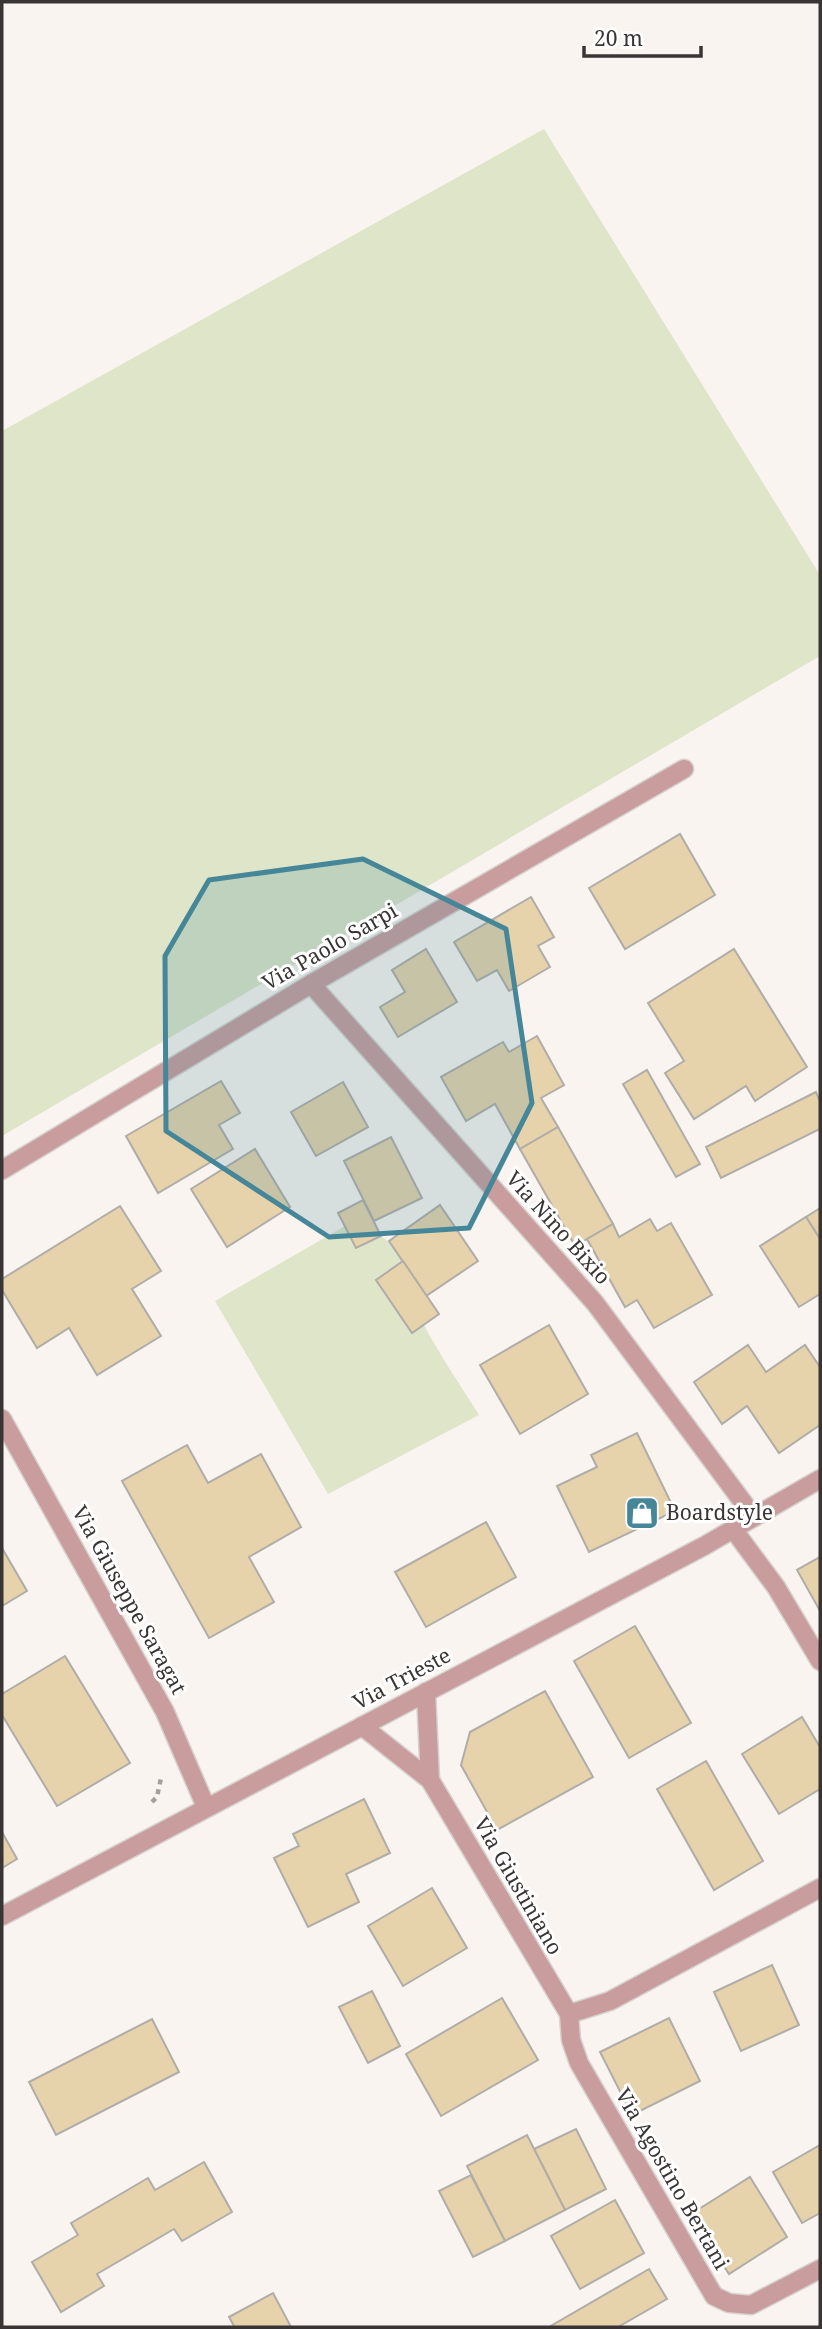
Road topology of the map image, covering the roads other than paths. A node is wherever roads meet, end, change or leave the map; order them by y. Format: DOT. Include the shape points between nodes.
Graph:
graph roads {
  1 [pos="684,769"];
  2 [pos="310,984"];
  3 [pos="2,1170"];
  4 [pos="2,1419"];
  5 [pos="820,1479"];
  6 [pos="754,1517"];
  7 [pos="733,1529"];
  8 [pos="820,1661"];
  9 [pos="426,1692"];
  10 [pos="362,1726"];
  11 [pos="430,1780"];
  12 [pos="206,1807"];
  13 [pos="820,1888"];
  14 [pos="2,1916"];
  15 [pos="569,2014"];
  16 [pos="820,2269"];
  1 -- 2 [label="street, Via Paolo Sarpi"];
  2 -- 3 [label="street, Via Paolo Sarpi"];
  2 -- 6 [label="street, Via Nino Bixio" via="595,1303"];
  4 -- 12 [label="street, Via Giuseppe Saragat" via="165,1712"];
  5 -- 6 [label="street, Via Trieste"];
  6 -- 7 [label="street, Via Trieste"];
  7 -- 8 [label="street" via="776,1587"];
  7 -- 9 [label="street, Via Trieste"];
  9 -- 10 [label="street, Via Trieste"];
  9 -- 11 [label="street, Via Giustiniano"];
  10 -- 11 [label="street, Via Giustiniano"];
  10 -- 12 [label="street, Via Trieste"];
  11 -- 15 [label="street, Via Giustiniano"];
  12 -- 14 [label="street, Via Trieste"];
  13 -- 15 [label="street" via="610,2001"];
  15 -- 16 [label="street, Via Agostino Bertani" via="579,2063 714,2296 751,2305"];
}
